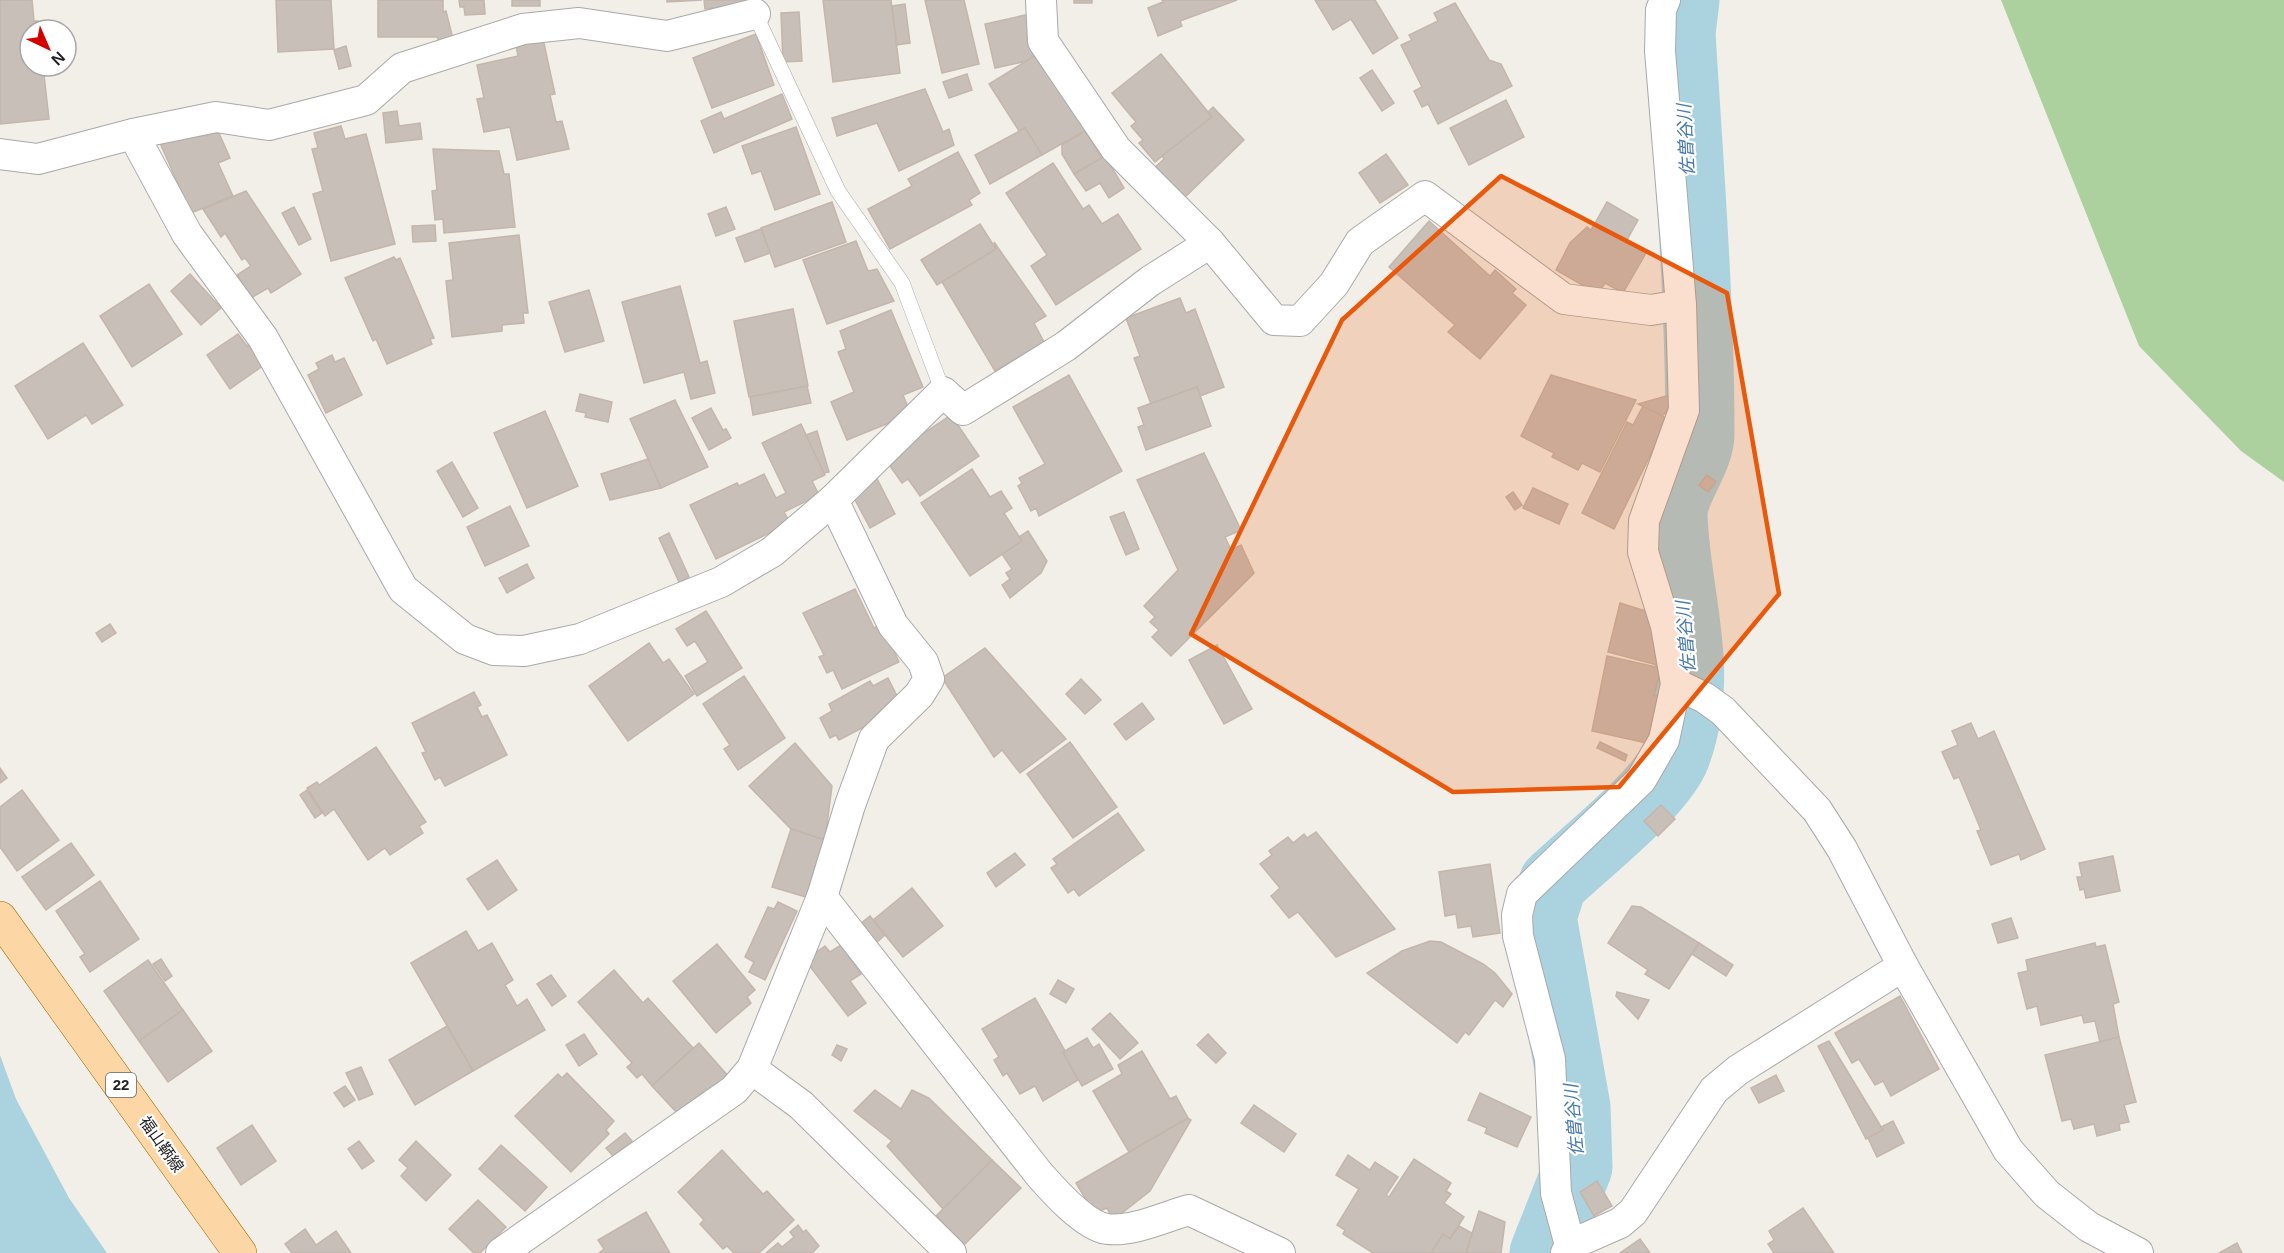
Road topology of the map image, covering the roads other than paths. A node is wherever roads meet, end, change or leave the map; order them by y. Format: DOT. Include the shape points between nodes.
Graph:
graph roads {
  1 [pos="1041,0"];
  2 [pos="1665,0"];
  3 [pos="757,7"];
  4 [pos="133,134"];
  5 [pos="0,154"];
  6 [pos="1210,243"];
  7 [pos="1681,304"];
  8 [pos="944,392"];
  9 [pos="833,500"];
  10 [pos="1688,690"];
  11 [pos="822,897"];
  12 [pos="0,918"];
  13 [pos="1903,966"];
  14 [pos="752,1068"];
  15 [pos="1565,1232"];
  16 [pos="240,1253"];
  17 [pos="501,1253"];
  18 [pos="951,1253"];
  19 [pos="1280,1253"];
  20 [pos="2138,1253"];
  1 -- 6 [label="street" via="1043,41 1110,139"];
  2 -- 7 [label="street" via="1661,10 1660,51"];
  3 -- 4 [label="street" via="667,36 579,23 522,28 402,68 366,100 269,125 216,117"];
  3 -- 8 [label="lane" via="838,191 902,284"];
  4 -- 5 [label="street" via="38,159"];
  4 -- 9 [label="street" via="187,234 263,338 403,589 465,639 494,650 524,651 579,639 722,582 772,552"];
  6 -- 7 [label="street" via="1274,320 1300,321 1334,284 1360,242 1425,196 1564,299 1651,310"];
  6 -- 8 [label="street" via="1150,281 1066,346 963,410"];
  7 -- 10 [label="street" via="1684,410 1644,521 1643,552"];
  8 -- 9 [label="street"];
  9 -- 11 [label="street" via="893,625 923,662 929,679 919,696 874,739"];
  10 -- 13 [label="street" via="1723,711 1817,810 1842,849"];
  10 -- 15 [label="street" via="1641,780 1522,894 1517,915 1518,936 1550,1059 1556,1193"];
  11 -- 14 [label="street"];
  11 -- 19 [label="street" via="1031,1165 1070,1208 1105,1229 1129,1227 1188,1210"];
  12 -- 16 [label="main road, 福山鞆線 / 22"];
  13 -- 15 [label="street" via="1738,1070 1714,1090 1633,1212 1620,1223"];
  13 -- 20 [label="street" via="2008,1150 2046,1194 2089,1227"];
  14 -- 17 [label="street" via="734,1090"];
  14 -- 18 [label="street" via="801,1105"];
}
